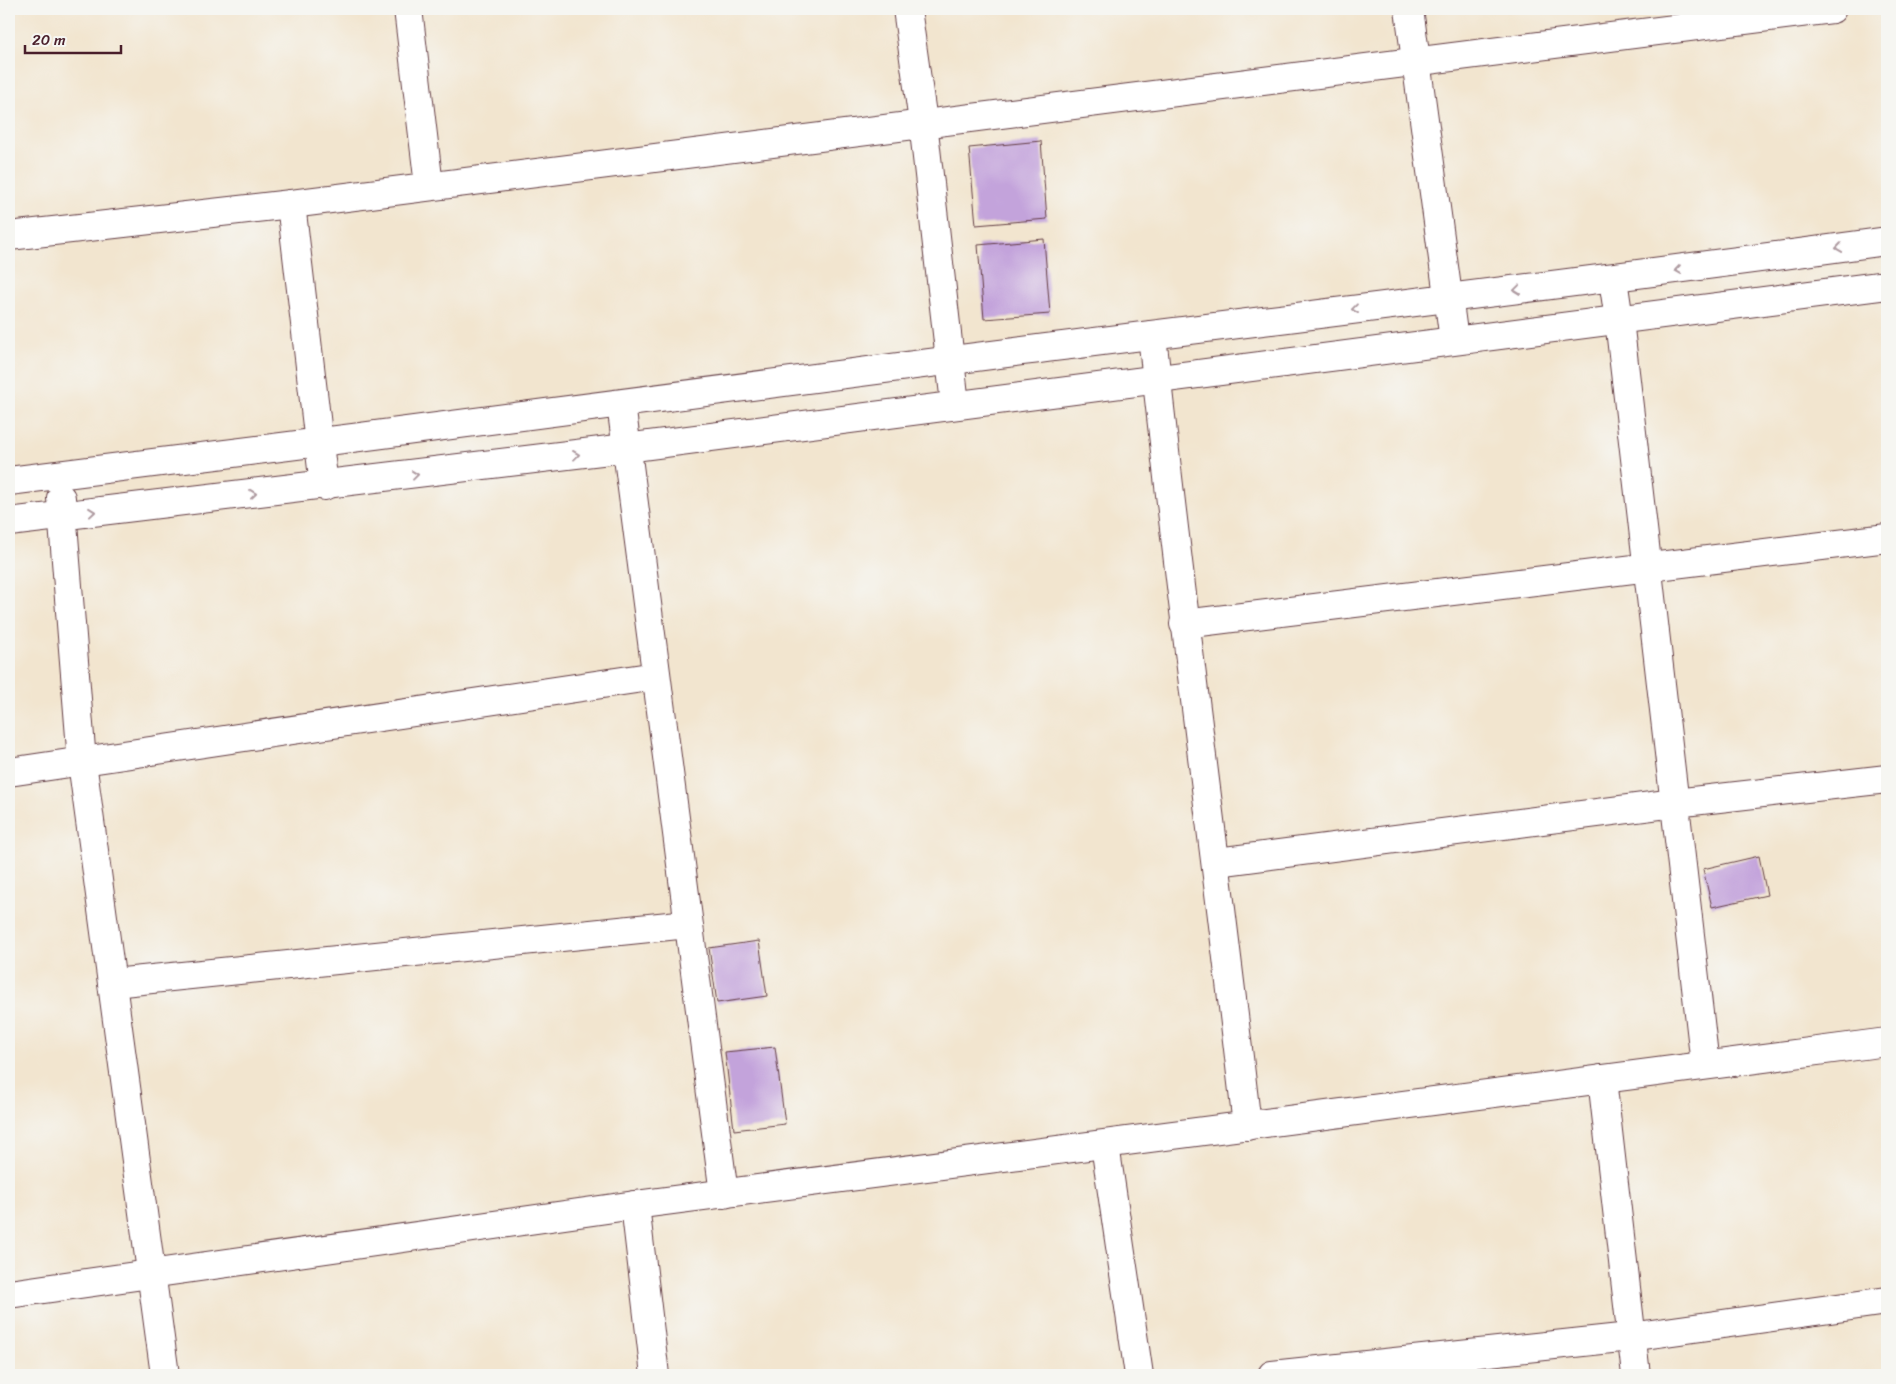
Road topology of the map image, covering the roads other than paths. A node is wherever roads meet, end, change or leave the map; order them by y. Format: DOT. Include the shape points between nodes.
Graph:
graph roads {
  1 [pos="408,9"];
  2 [pos="907,9"];
  3 [pos="1409,9"];
  4 [pos="1832,9"];
  5 [pos="1654,21"];
  6 [pos="1415,63"];
  7 [pos="923,122"];
  8 [pos="430,186"];
  9 [pos="291,204"];
  10 [pos="9,236"];
  11 [pos="1887,241"];
  12 [pos="1612,279"];
  13 [pos="1887,285"];
  14 [pos="1447,298"];
  15 [pos="1619,320"];
  16 [pos="1152,335"];
  17 [pos="1454,340"];
  18 [pos="950,360"];
  19 [pos="1156,379"];
  20 [pos="621,404"];
  21 [pos="955,404"];
  22 [pos="320,442"];
  23 [pos="626,448"];
  24 [pos="60,475"];
  25 [pos="9,481"];
  26 [pos="324,486"];
  27 [pos="61,515"];
  28 [pos="9,522"];
  29 [pos="1887,538"];
  30 [pos="1648,566"];
  31 [pos="1184,624"];
  32 [pos="656,676"];
  33 [pos="82,762"];
  34 [pos="9,772"];
  35 [pos="1887,779"];
  36 [pos="1675,803"];
  37 [pos="1217,862"];
  38 [pos="688,924"];
  39 [pos="113,983"];
  40 [pos="1887,1042"];
  41 [pos="1705,1065"];
  42 [pos="1602,1080"];
  43 [pos="1247,1126"];
  44 [pos="1105,1145"];
  45 [pos="724,1194"];
  46 [pos="635,1205"];
  47 [pos="151,1275"];
  48 [pos="9,1294"];
  49 [pos="1886,1308"];
  50 [pos="1630,1337"];
  51 [pos="165,1375"];
  52 [pos="655,1375"];
  53 [pos="1139,1375"];
  54 [pos="1272,1375"];
  55 [pos="1636,1375"];
  1 -- 8 [label="street"];
  2 -- 7 [label="street"];
  3 -- 6 [label="street"];
  4 -- 5 [label="street"];
  5 -- 6 [label="street"];
  6 -- 7 [label="street"];
  6 -- 14 [label="street"];
  7 -- 8 [label="street"];
  7 -- 18 [label="street"];
  8 -- 9 [label="street"];
  9 -- 10 [label="street"];
  9 -- 22 [label="street"];
  11 -- 12 [label="street, one-way"];
  12 -- 14 [label="street, one-way"];
  12 -- 15 [label="street"];
  13 -- 15 [label="street"];
  14 -- 16 [label="street, one-way"];
  14 -- 17 [label="street"];
  15 -- 17 [label="street"];
  15 -- 30 [label="street"];
  16 -- 18 [label="street"];
  16 -- 19 [label="street"];
  17 -- 19 [label="street"];
  18 -- 20 [label="street"];
  18 -- 21 [label="street"];
  19 -- 21 [label="street"];
  19 -- 31 [label="street"];
  20 -- 22 [label="street"];
  20 -- 23 [label="street"];
  21 -- 23 [label="street"];
  22 -- 24 [label="street"];
  22 -- 26 [label="street"];
  26 -- 23 [label="street, one-way"];
  23 -- 32 [label="street"];
  24 -- 25 [label="street"];
  24 -- 27 [label="street"];
  27 -- 26 [label="street, one-way"];
  27 -- 28 [label="street"];
  27 -- 33 [label="street"];
  29 -- 30 [label="street"];
  30 -- 31 [label="street"];
  30 -- 36 [label="street"];
  31 -- 37 [label="street"];
  32 -- 33 [label="street"];
  32 -- 38 [label="street"];
  33 -- 34 [label="street"];
  33 -- 39 [label="street"];
  35 -- 36 [label="street"];
  36 -- 37 [label="street"];
  36 -- 41 [label="street"];
  37 -- 43 [label="street"];
  38 -- 39 [label="street"];
  38 -- 45 [label="street"];
  39 -- 47 [label="street"];
  40 -- 41 [label="street"];
  41 -- 42 [label="street"];
  42 -- 43 [label="street"];
  42 -- 50 [label="street"];
  43 -- 44 [label="street"];
  44 -- 45 [label="street"];
  44 -- 53 [label="street"];
  45 -- 46 [label="street"];
  46 -- 47 [label="street"];
  46 -- 52 [label="street"];
  47 -- 48 [label="street"];
  47 -- 51 [label="street"];
  49 -- 50 [label="street"];
  50 -- 54 [label="street"];
  50 -- 55 [label="street"];
}
